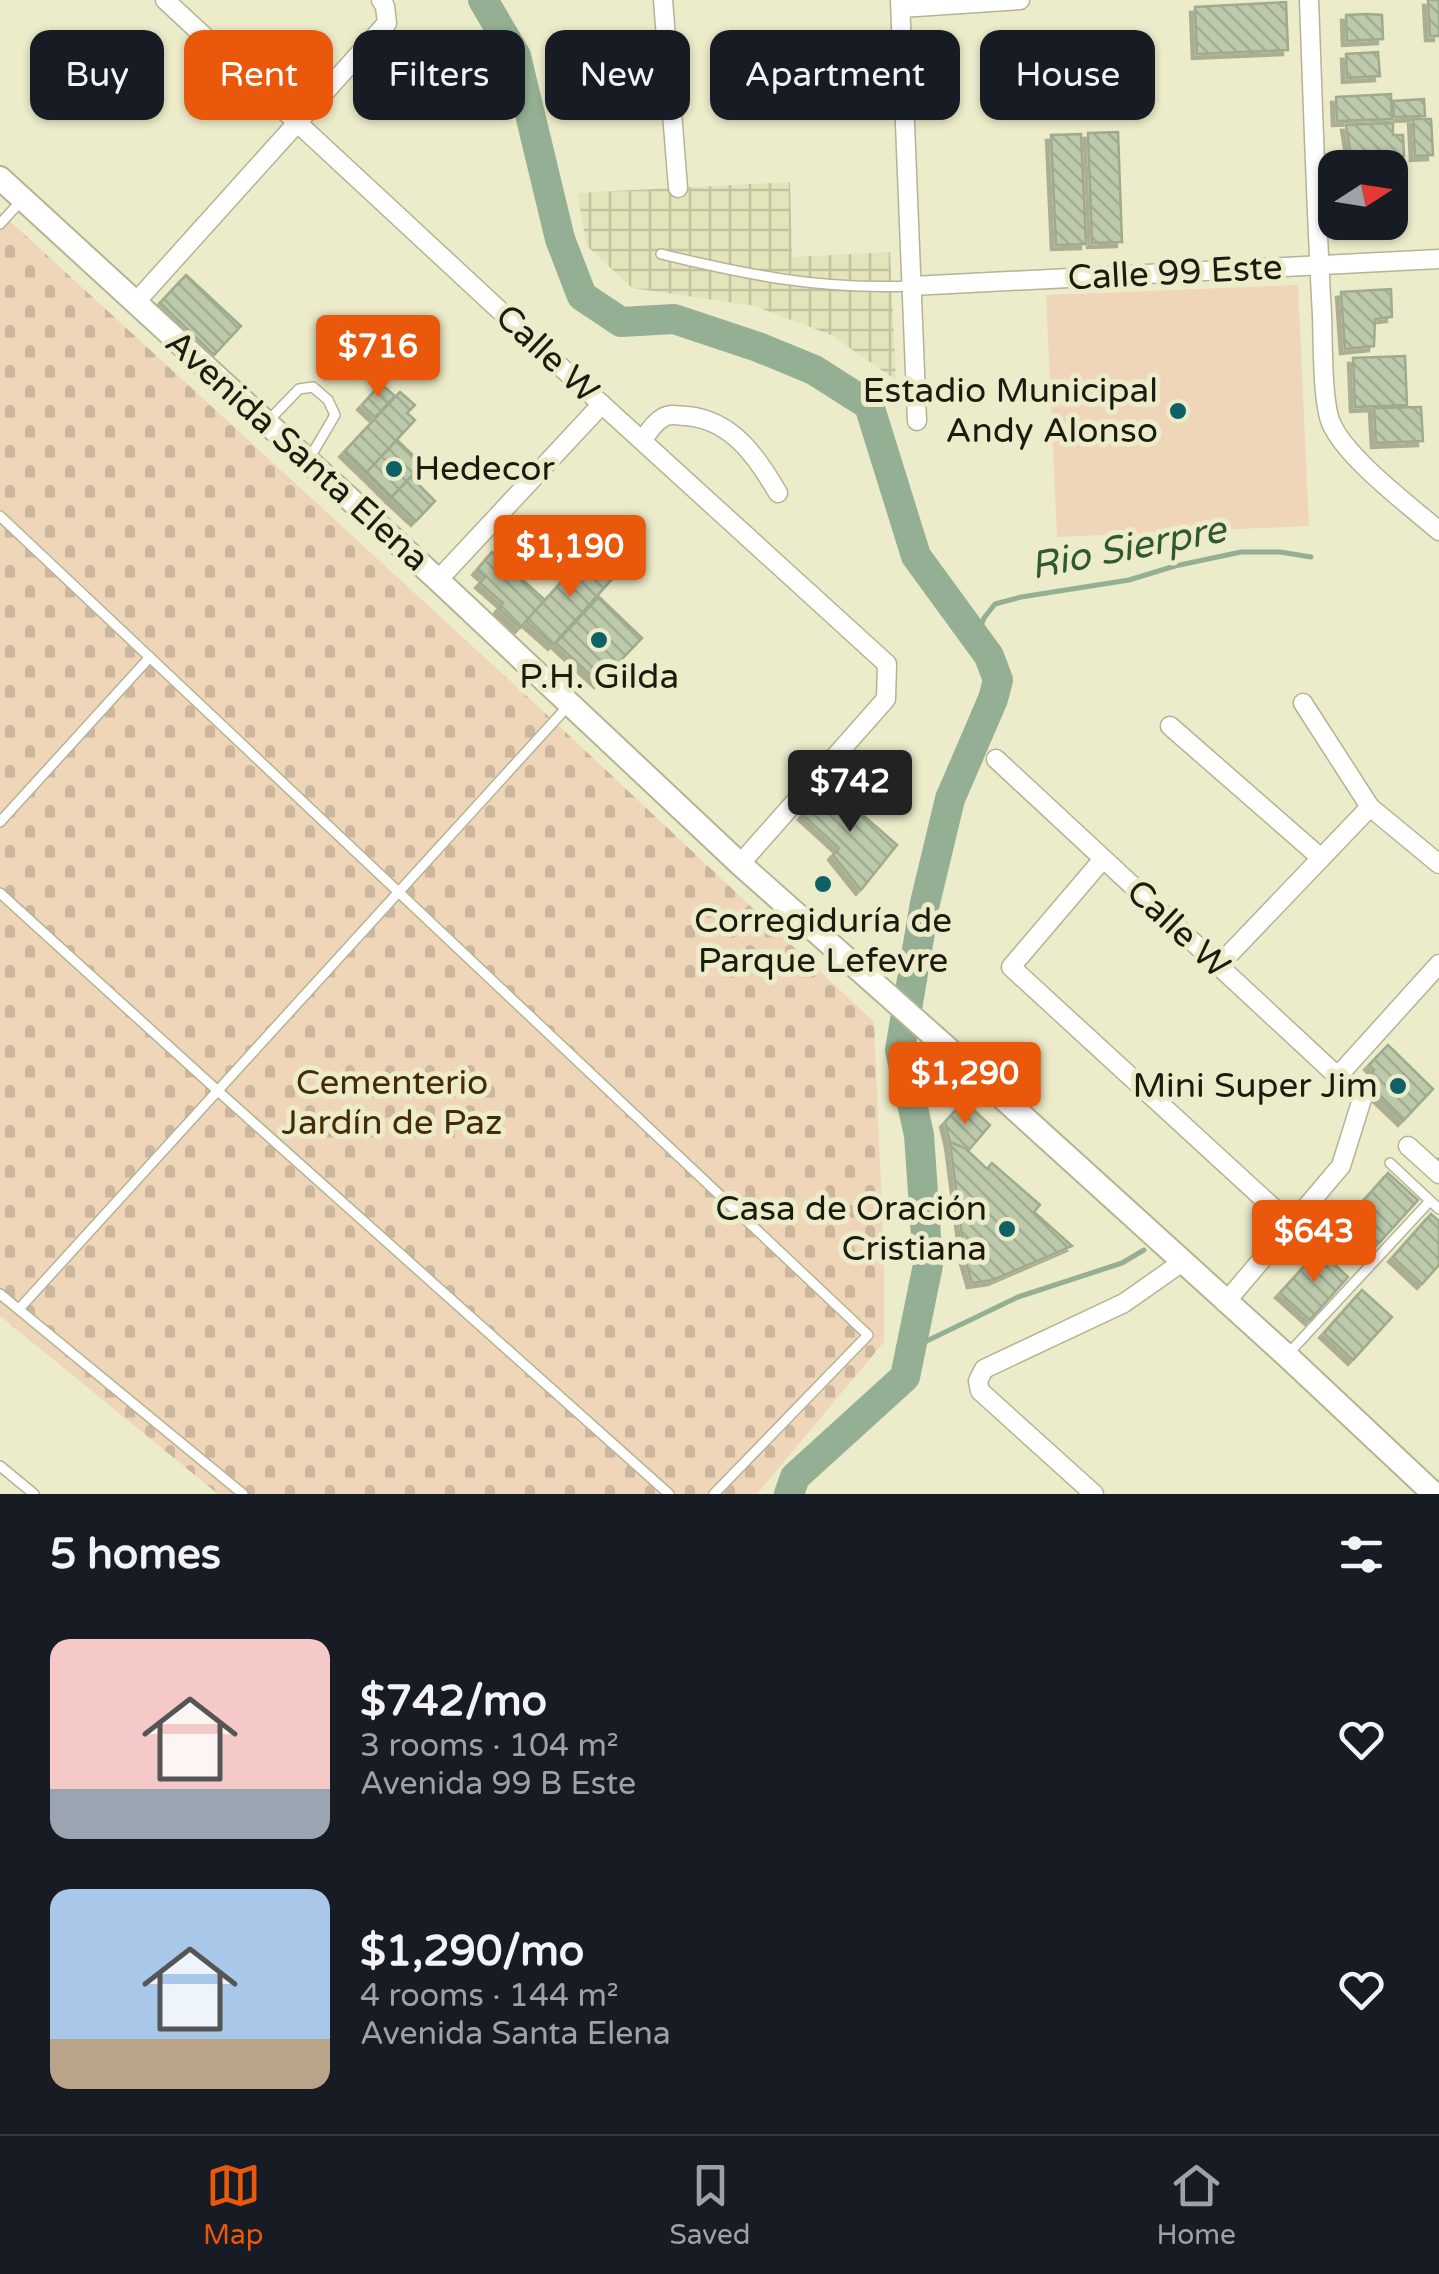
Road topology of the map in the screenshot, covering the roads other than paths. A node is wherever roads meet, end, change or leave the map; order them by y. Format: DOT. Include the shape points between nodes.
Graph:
graph roads {
  1 [pos="166,0"];
  2 [pos="381,0"];
  3 [pos="664,0"];
  4 [pos="1020,0"];
  5 [pos="1309,0"];
  6 [pos="901,4"];
  7 [pos="297,122"];
  8 [pos="0,178"];
  9 [pos="678,188"];
  10 [pos="23,199"];
  11 [pos="0,224"];
  12 [pos="660,254"];
  13 [pos="1439,259"];
  14 [pos="1319,266"];
  15 [pos="912,286"];
  16 [pos="136,303"];
  17 [pos="602,404"];
  18 [pos="917,421"];
  19 [pos="266,423"];
  20 [pos="642,440"];
  21 [pos="308,461"];
  22 [pos="778,493"];
  23 [pos="0,516"];
  24 [pos="1439,531"];
  25 [pos="438,580"];
  26 [pos="150,657"];
  27 [pos="1303,703"];
  28 [pos="570,704"];
  29 [pos="1170,726"];
  30 [pos="996,758"];
  31 [pos="1370,807"];
  32 [pos="0,822"];
  33 [pos="1321,858"];
  34 [pos="1104,859"];
  35 [pos="740,864"];
  36 [pos="1439,864"];
  37 [pos="398,892"];
  38 [pos="0,893"];
  39 [pos="1439,964"];
  40 [pos="1218,966"];
  41 [pos="1337,1077"];
  42 [pos="218,1091"];
  43 [pos="1408,1146"];
  44 [pos="1390,1163"];
  45 [pos="1439,1174"];
  46 [pos="1430,1201"];
  47 [pos="1439,1209"];
  48 [pos="1292,1225"];
  49 [pos="1182,1263"];
  50 [pos="0,1294"];
  51 [pos="1226,1302"];
  52 [pos="19,1309"];
  53 [pos="1286,1356"];
  54 [pos="0,1466"];
  55 [pos="34,1494"];
  56 [pos="243,1494"];
  57 [pos="669,1494"];
  58 [pos="714,1494"];
  59 [pos="1094,1494"];
  60 [pos="1434,1494"];
  1 -- 7 [label="street, Calle W"];
  2 -- 7 [label="street" via="387,23"];
  3 -- 9 [label="street"];
  4 -- 6 [label="street"];
  5 -- 14 [label="street"];
  6 -- 15 [label="street"];
  7 -- 16 [label="street"];
  7 -- 17 [label="street, Calle W"];
  8 -- 10 [label="street, Avenida Santa Elena"];
  10 -- 11 [label="lane"];
  10 -- 16 [label="street, Avenida Santa Elena"];
  12 -- 15 [label="lane" via="786,281"];
  13 -- 14 [label="street, Calle 99 Este"];
  14 -- 15 [label="street, Calle 99 Este"];
  14 -- 24 [label="street" via="1330,422 1345,445"];
  15 -- 18 [label="street"];
  16 -- 19 [label="street, Avenida Santa Elena"];
  17 -- 20 [label="street, Calle W"];
  17 -- 25 [label="street"];
  19 -- 21 [label="street, Avenida Santa Elena"];
  19 -- 21 [label="lane" via="299,389 313,387 328,400 335,415"];
  20 -- 22 [label="street" via="664,416 704,418 735,434"];
  20 -- 35 [label="street, Calle W" via="887,664 886,698"];
  21 -- 25 [label="street, Avenida Santa Elena"];
  23 -- 26 [label="lane"];
  25 -- 28 [label="street, Avenida Santa Elena"];
  26 -- 32 [label="lane"];
  26 -- 37 [label="lane"];
  27 -- 31 [label="street"];
  28 -- 35 [label="street, Avenida Santa Elena"];
  28 -- 37 [label="lane"];
  29 -- 33 [label="street"];
  30 -- 34 [label="street, Calle W"];
  31 -- 33 [label="street"];
  31 -- 36 [label="street"];
  33 -- 40 [label="street"];
  34 -- 40 [label="street, Calle W"];
  34 -- 48 [label="street" via="1011,967"];
  35 -- 49 [label="street, Avenida Santa Elena"];
  37 -- 42 [label="lane"];
  37 -- 58 [label="lane" via="868,1334"];
  38 -- 42 [label="lane"];
  39 -- 41 [label="street"];
  40 -- 41 [label="street, Calle W"];
  41 -- 48 [label="street, Calle W" via="1362,1099 1341,1166"];
  42 -- 52 [label="lane"];
  42 -- 57 [label="lane"];
  43 -- 45 [label="street"];
  44 -- 46 [label="lane"];
  46 -- 47 [label="lane"];
  46 -- 53 [label="lane"];
  48 -- 51 [label="street"];
  49 -- 51 [label="street, Avenida Santa Elena"];
  49 -- 59 [label="street" via="1124,1303 984,1369 978,1380 980,1392"];
  50 -- 52 [label="lane"];
  51 -- 53 [label="street, Avenida Santa Elena"];
  52 -- 56 [label="lane"];
  53 -- 60 [label="street, Avenida Santa Elena"];
  54 -- 55 [label="lane"];
}
